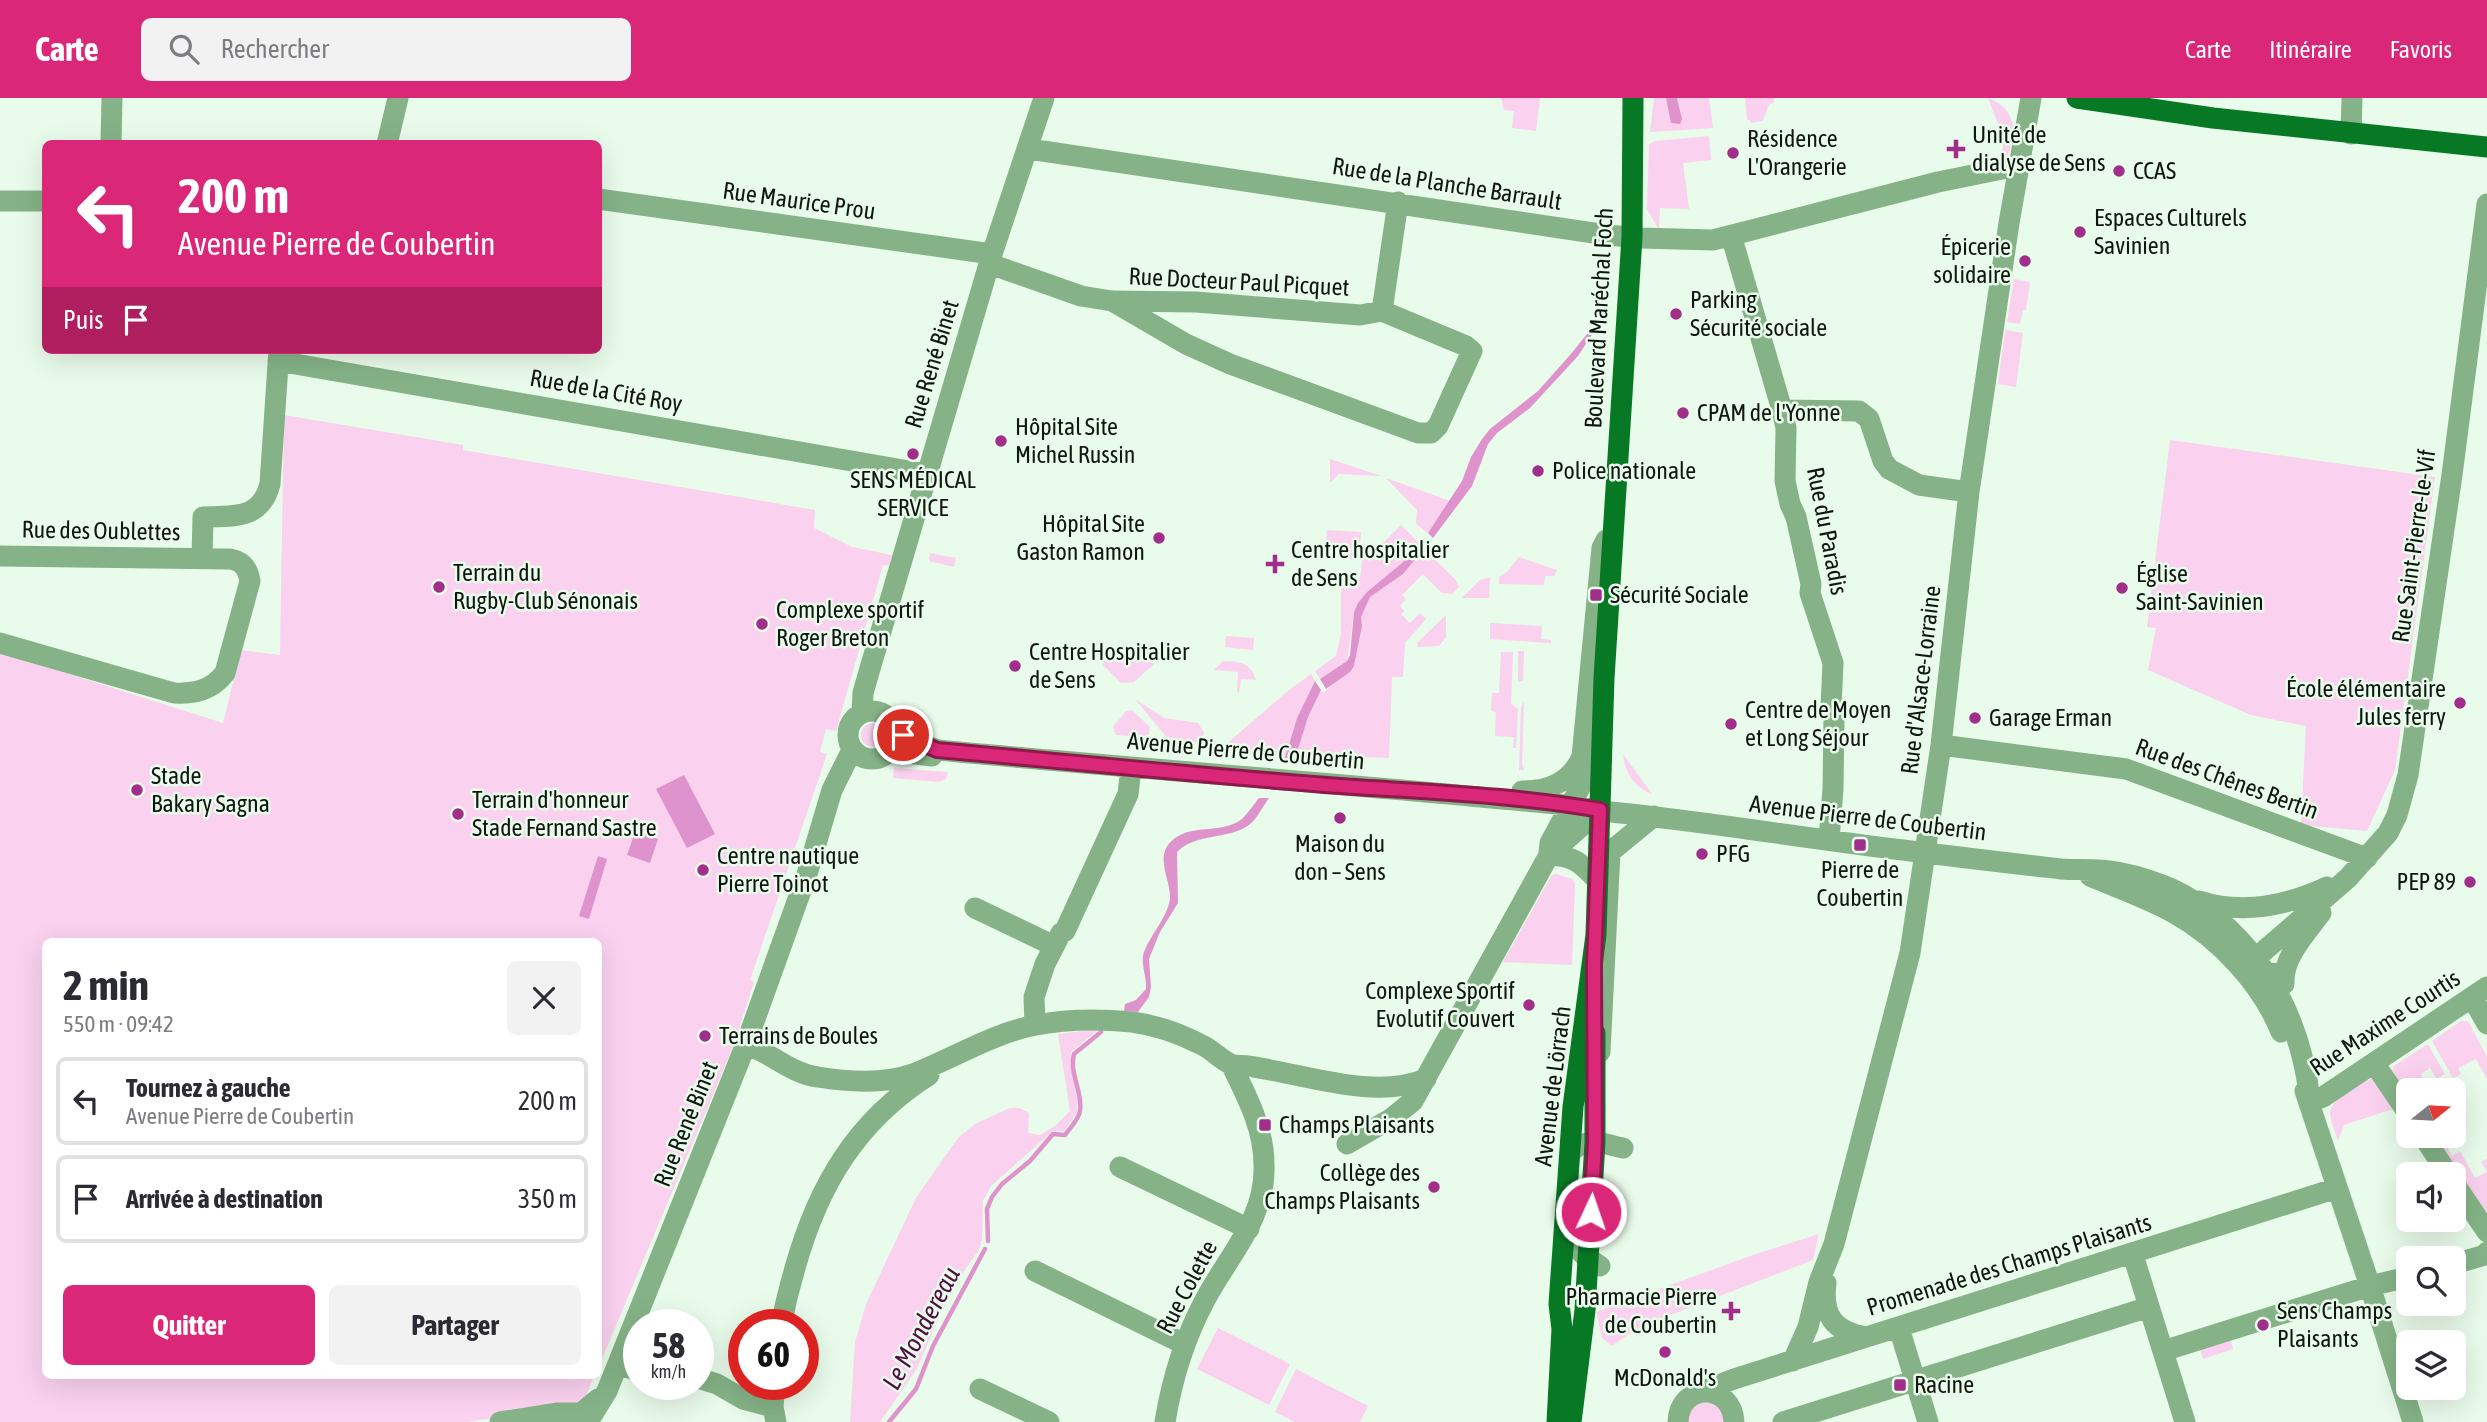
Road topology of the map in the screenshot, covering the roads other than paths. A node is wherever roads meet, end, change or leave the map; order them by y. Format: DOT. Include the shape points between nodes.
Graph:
graph roads {
  1 [pos="112,98"];
  2 [pos="398,98"];
  3 [pos="1044,98"];
  4 [pos="2031,98"];
  5 [pos="2077,98"];
  6 [pos="2352,98"];
  7 [pos="1636,102"];
  8 [pos="2351,134"];
  9 [pos="111,140"];
  10 [pos="388,140"];
  11 [pos="2487,147"];
  12 [pos="1029,149"];
  13 [pos="2019,167"];
  14 [pos="0,201"];
  15 [pos="42,201"];
  16 [pos="602,201"];
  17 [pos="1398,202"];
  18 [pos="2487,204"];
  19 [pos="1731,235"];
  20 [pos="1632,237"];
  21 [pos="991,259"];
  22 [pos="1112,301"];
  23 [pos="1382,311"];
  24 [pos="278,355"];
  25 [pos="1782,410"];
  26 [pos="926,474"];
  27 [pos="1969,492"];
  28 [pos="1615,523"];
  29 [pos="0,556"];
  30 [pos="202,558"];
  31 [pos="0,643"];
  32 [pos="1604,678"];
  33 [pos="871,712"];
  34 [pos="894,739"];
  35 [pos="1941,745"];
  36 [pos="858,754"];
  37 [pos="1131,768"];
  38 [pos="1566,778"];
  39 [pos="1436,791"];
  40 [pos="1570,805"];
  41 [pos="1600,810"];
  42 [pos="1654,816"];
  43 [pos="1829,840"];
  44 [pos="1926,853"];
  45 [pos="1549,855"];
  46 [pos="2368,858"];
  47 [pos="2076,870"];
  48 [pos="2348,878"];
  49 [pos="1598,881"];
  50 [pos="2192,900"];
  51 [pos="975,908"];
  52 [pos="1055,946"];
  53 [pos="1594,965"];
  54 [pos="2264,971"];
  55 [pos="2480,992"];
  56 [pos="2487,1024"];
  57 [pos="1035,1025"];
  58 [pos="746,1044"];
  59 [pos="969,1048"];
  60 [pos="2374,1063"];
  61 [pos="1231,1065"];
  62 [pos="1426,1079"];
  63 [pos="1386,1087"];
  64 [pos="2396,1095"];
  65 [pos="882,1096"];
  66 [pos="2310,1102"];
  67 [pos="1379,1125"];
  68 [pos="1595,1142"];
  69 [pos="1347,1144"];
  70 [pos="1623,1148"];
  71 [pos="1571,1155"];
  72 [pos="1120,1167"];
  73 [pos="2337,1188"];
  74 [pos="2466,1201"];
  75 [pos="1249,1229"];
  76 [pos="2487,1233"];
  77 [pos="2487,1252"];
  78 [pos="2133,1255"];
  79 [pos="1829,1261"];
  80 [pos="2466,1261"];
  81 [pos="1594,1263"];
  82 [pos="1035,1271"];
  83 [pos="2396,1280"];
  84 [pos="2370,1286"];
  85 [pos="2149,1307"];
  86 [pos="784,1309"];
  87 [pos="1899,1328"];
  88 [pos="1866,1337"];
  89 [pos="1184,1343"];
  90 [pos="2162,1351"];
  91 [pos="1793,1361"];
  92 [pos="618,1365"];
  93 [pos="623,1366"];
  94 [pos="1915,1380"];
  95 [pos="714,1383"];
  96 [pos="980,1389"];
  97 [pos="1698,1393"];
  98 [pos="774,1415"];
  99 [pos="589,1418"];
  100 [pos="500,1422"];
  101 [pos="1049,1422"];
  102 [pos="1165,1422"];
  103 [pos="1557,1422"];
  104 [pos="1571,1422"];
  105 [pos="1678,1422"];
  106 [pos="1734,1422"];
  107 [pos="1783,1422"];
  108 [pos="1928,1422"];
  109 [pos="2185,1422"];
  110 [pos="2413,1422"];
  1 -- 9 [label="street"];
  2 -- 10 [label="street"];
  3 -- 12 [label="street, Rue René Binet"];
  4 -- 13 [label="street, Rue d'Alsace-Lorraine"];
  5 -- 8 [label="main road"];
  6 -- 8 [label="street"];
  7 -- 20 [label="main road, Boulevard Maréchal Foch"];
  8 -- 11 [label="main road"];
  12 -- 17 [label="street, Rue de la Planche Barrault"];
  12 -- 21 [label="street, Rue René Binet"];
  13 -- 19 [label="street, Rue de la Planche Barrault" via="1938,182"];
  13 -- 27 [label="street, Rue d'Alsace-Lorraine"];
  14 -- 15 [label="street"];
  16 -- 21 [label="street, Rue Maurice Prou"];
  17 -- 20 [label="street, Rue de la Planche Barrault"];
  17 -- 23 [label="street, Rue Docteur Paul Picquet"];
  18 -- 46 [label="street, Rue Saint-Pierre-le-Vif" via="2408,775 2397,815"];
  19 -- 20 [label="street, Rue de la Planche Barrault" via="1713,240"];
  19 -- 25 [label="street, Rue du Paradis"];
  20 -- 28 [label="main road, Boulevard Maréchal Foch"];
  21 -- 22 [label="street, Rue Docteur Paul Picquet" via="1081,296"];
  21 -- 26 [label="street, Rue René Binet"];
  22 -- 23 [label="street, Rue Docteur Paul Picquet" via="1195,302 1342,315"];
  22 -- 23 [label="street" via="1230,364 1418,433 1430,433 1438,426 1472,351"];
  24 -- 26 [label="street, Rue de la Cité Roy"];
  24 -- 30 [label="street, Rue des Oublettes" via="267,495 247,513 203,517"];
  25 -- 27 [label="street" via="1860,411 1871,423 1886,467 1915,484"];
  25 -- 43 [label="street, Rue du Paradis" via="1785,481 1810,593 1833,663"];
  26 -- 33 [label="street, Rue René Binet" via="863,693"];
  27 -- 35 [label="street, Rue d'Alsace-Lorraine"];
  28 -- 32 [label="main road, Boulevard Maréchal Foch"];
  28 -- 38 [label="street, Boulevard Maréchal Foch" via="1602,548 1582,757"];
  29 -- 30 [label="street, Rue des Oublettes"];
  30 -- 31 [label="street, Rue des Oublettes" via="238,561 250,581 225,673 205,690 174,693"];
  32 -- 40 [label="street, Boulevard Maréchal Foch" via="1594,698 1587,769"];
  32 -- 41 [label="main road, Boulevard Maréchal Foch"];
  33 -- 34 [label="street" via="890,719"];
  33 -- 36 [label="street" via="849,726 848,738"];
  34 -- 36 [label="street" via="889,754 877,760"];
  34 -- 37 [label="street, Avenue Pierre de Coubertin" via="911,754 1028,765 1052,760"];
  35 -- 44 [label="street, Rue d'Alsace-Lorraine"];
  35 -- 46 [label="street, Rue des Chênes Bertin" via="2130,770"];
  36 -- 58 [label="street, Rue René Binet" via="832,790"];
  37 -- 39 [label="street, Avenue Pierre de Coubertin"];
  37 -- 52 [label="street" via="1128,794"];
  38 -- 39 [label="street, Avenue Pierre de Coubertin" via="1542,792"];
  39 -- 40 [label="street, Avenue Pierre de Coubertin"];
  40 -- 41 [label="street, Avenue Pierre de Coubertin"];
  40 -- 45 [label="street" via="1550,843"];
  41 -- 42 [label="street, Avenue Pierre de Coubertin"];
  41 -- 45 [label="street"];
  41 -- 49 [label="main road, Avenue de Lörrach"];
  42 -- 43 [label="street, Avenue Pierre de Coubertin"];
  42 -- 68 [label="street" via="1610,852"];
  43 -- 44 [label="street, Avenue Pierre de Coubertin"];
  44 -- 47 [label="street, Avenue Pierre de Coubertin"];
  44 -- 79 [label="street, Rue d'Alsace-Lorraine" via="1910,953"];
  45 -- 49 [label="street" via="1579,861"];
  45 -- 62 [label="street"];
  46 -- 48 [label="street, Rue Saint-Pierre-le-Vif"];
  47 -- 50 [label="street, Avenue Pierre de Coubertin" via="2116,871"];
  47 -- 54 [label="street, Avenue Pierre de Coubertin" via="2176,914 2224,951"];
  48 -- 50 [label="street, Rue Saint-Pierre-le-Vif" via="2276,905 2240,909"];
  48 -- 54 [label="street, Rue Saint-Pierre-le-Vif"];
  48 -- 54 [label="street, Rue Saint-Pierre-le-Vif" via="2301,940"];
  49 -- 53 [label="main road, Avenue de Lörrach"];
  50 -- 54 [label="street, Avenue Pierre de Coubertin" via="2241,940"];
  51 -- 52 [label="street"];
  52 -- 57 [label="street" via="1034,997"];
  53 -- 68 [label="main road, Avenue de Lörrach"];
  53 -- 71 [label="main road, Avenue de Lörrach" via="1573,1107"];
  54 -- 66 [label="street, Avenue Pierre de Coubertin" via="2278,1026"];
  54 -- 66 [label="street, Avenue Pierre de Coubertin" via="2295,1031 2307,1067"];
  55 -- 56 [label="street"];
  55 -- 60 [label="street, Rue Maxime Courtis"];
  57 -- 59 [label="street"];
  57 -- 61 [label="street" via="1108,1020 1136,1023 1172,1031"];
  58 -- 65 [label="street" via="794,1069"];
  58 -- 92 [label="street, Rue René Binet"];
  59 -- 65 [label="street"];
  59 -- 65 [label="street" via="911,1074"];
  60 -- 64 [label="street"];
  60 -- 66 [label="street, Rue Maxime Courtis"];
  61 -- 63 [label="street"];
  61 -- 75 [label="street, Rue Colette" via="1263,1144 1261,1200"];
  62 -- 63 [label="street" via="1404,1087"];
  62 -- 67 [label="street" via="1413,1101"];
  63 -- 67 [label="street" via="1391,1106"];
  65 -- 86 [label="street" via="830,1177 799,1253"];
  66 -- 73 [label="street"];
  67 -- 69 [label="street"];
  68 -- 70 [label="street"];
  68 -- 71 [label="street" via="1582,1143"];
  68 -- 81 [label="main road, Avenue de Lörrach"];
  71 -- 81 [label="street" via="1576,1189 1572,1233 1580,1254"];
  71 -- 103 [label="main road, Avenue de Lörrach" via="1559,1304"];
  72 -- 75 [label="street"];
  73 -- 78 [label="street, Promenade des Champs Plaisants"];
  73 -- 84 [label="street"];
  74 -- 76 [label="street"];
  75 -- 89 [label="street, Rue Colette" via="1203,1302"];
  77 -- 80 [label="street"];
  78 -- 85 [label="street"];
  78 -- 87 [label="street, Promenade des Champs Plaisants"];
  79 -- 88 [label="street, Rue d'Alsace-Lorraine" via="1824,1303 1830,1317 1852,1335"];
  79 -- 91 [label="street, Rue d'Alsace-Lorraine"];
  81 -- 104 [label="main road, Avenue de Lörrach"];
  82 -- 89 [label="street"];
  83 -- 84 [label="street"];
  84 -- 90 [label="street"];
  84 -- 110 [label="street"];
  85 -- 90 [label="street"];
  85 -- 94 [label="street"];
  87 -- 88 [label="street, Promenade des Champs Plaisants"];
  87 -- 94 [label="street"];
  88 -- 91 [label="street, Promenade des Champs Plaisants"];
  89 -- 102 [label="street, Rue Colette"];
  90 -- 109 [label="street"];
  91 -- 97 [label="street, Promenade des Champs Plaisants"];
  92 -- 93 [label="street"];
  92 -- 99 [label="street, Rue René Binet" via="608,1399"];
  94 -- 107 [label="street"];
  94 -- 108 [label="street"];
  95 -- 98 [label="street"];
  96 -- 101 [label="street"];
  97 -- 105 [label="street" via="1684,1402"];
  97 -- 106 [label="street" via="1724,1398"];
  99 -- 100 [label="street" via="558,1413"];
}
